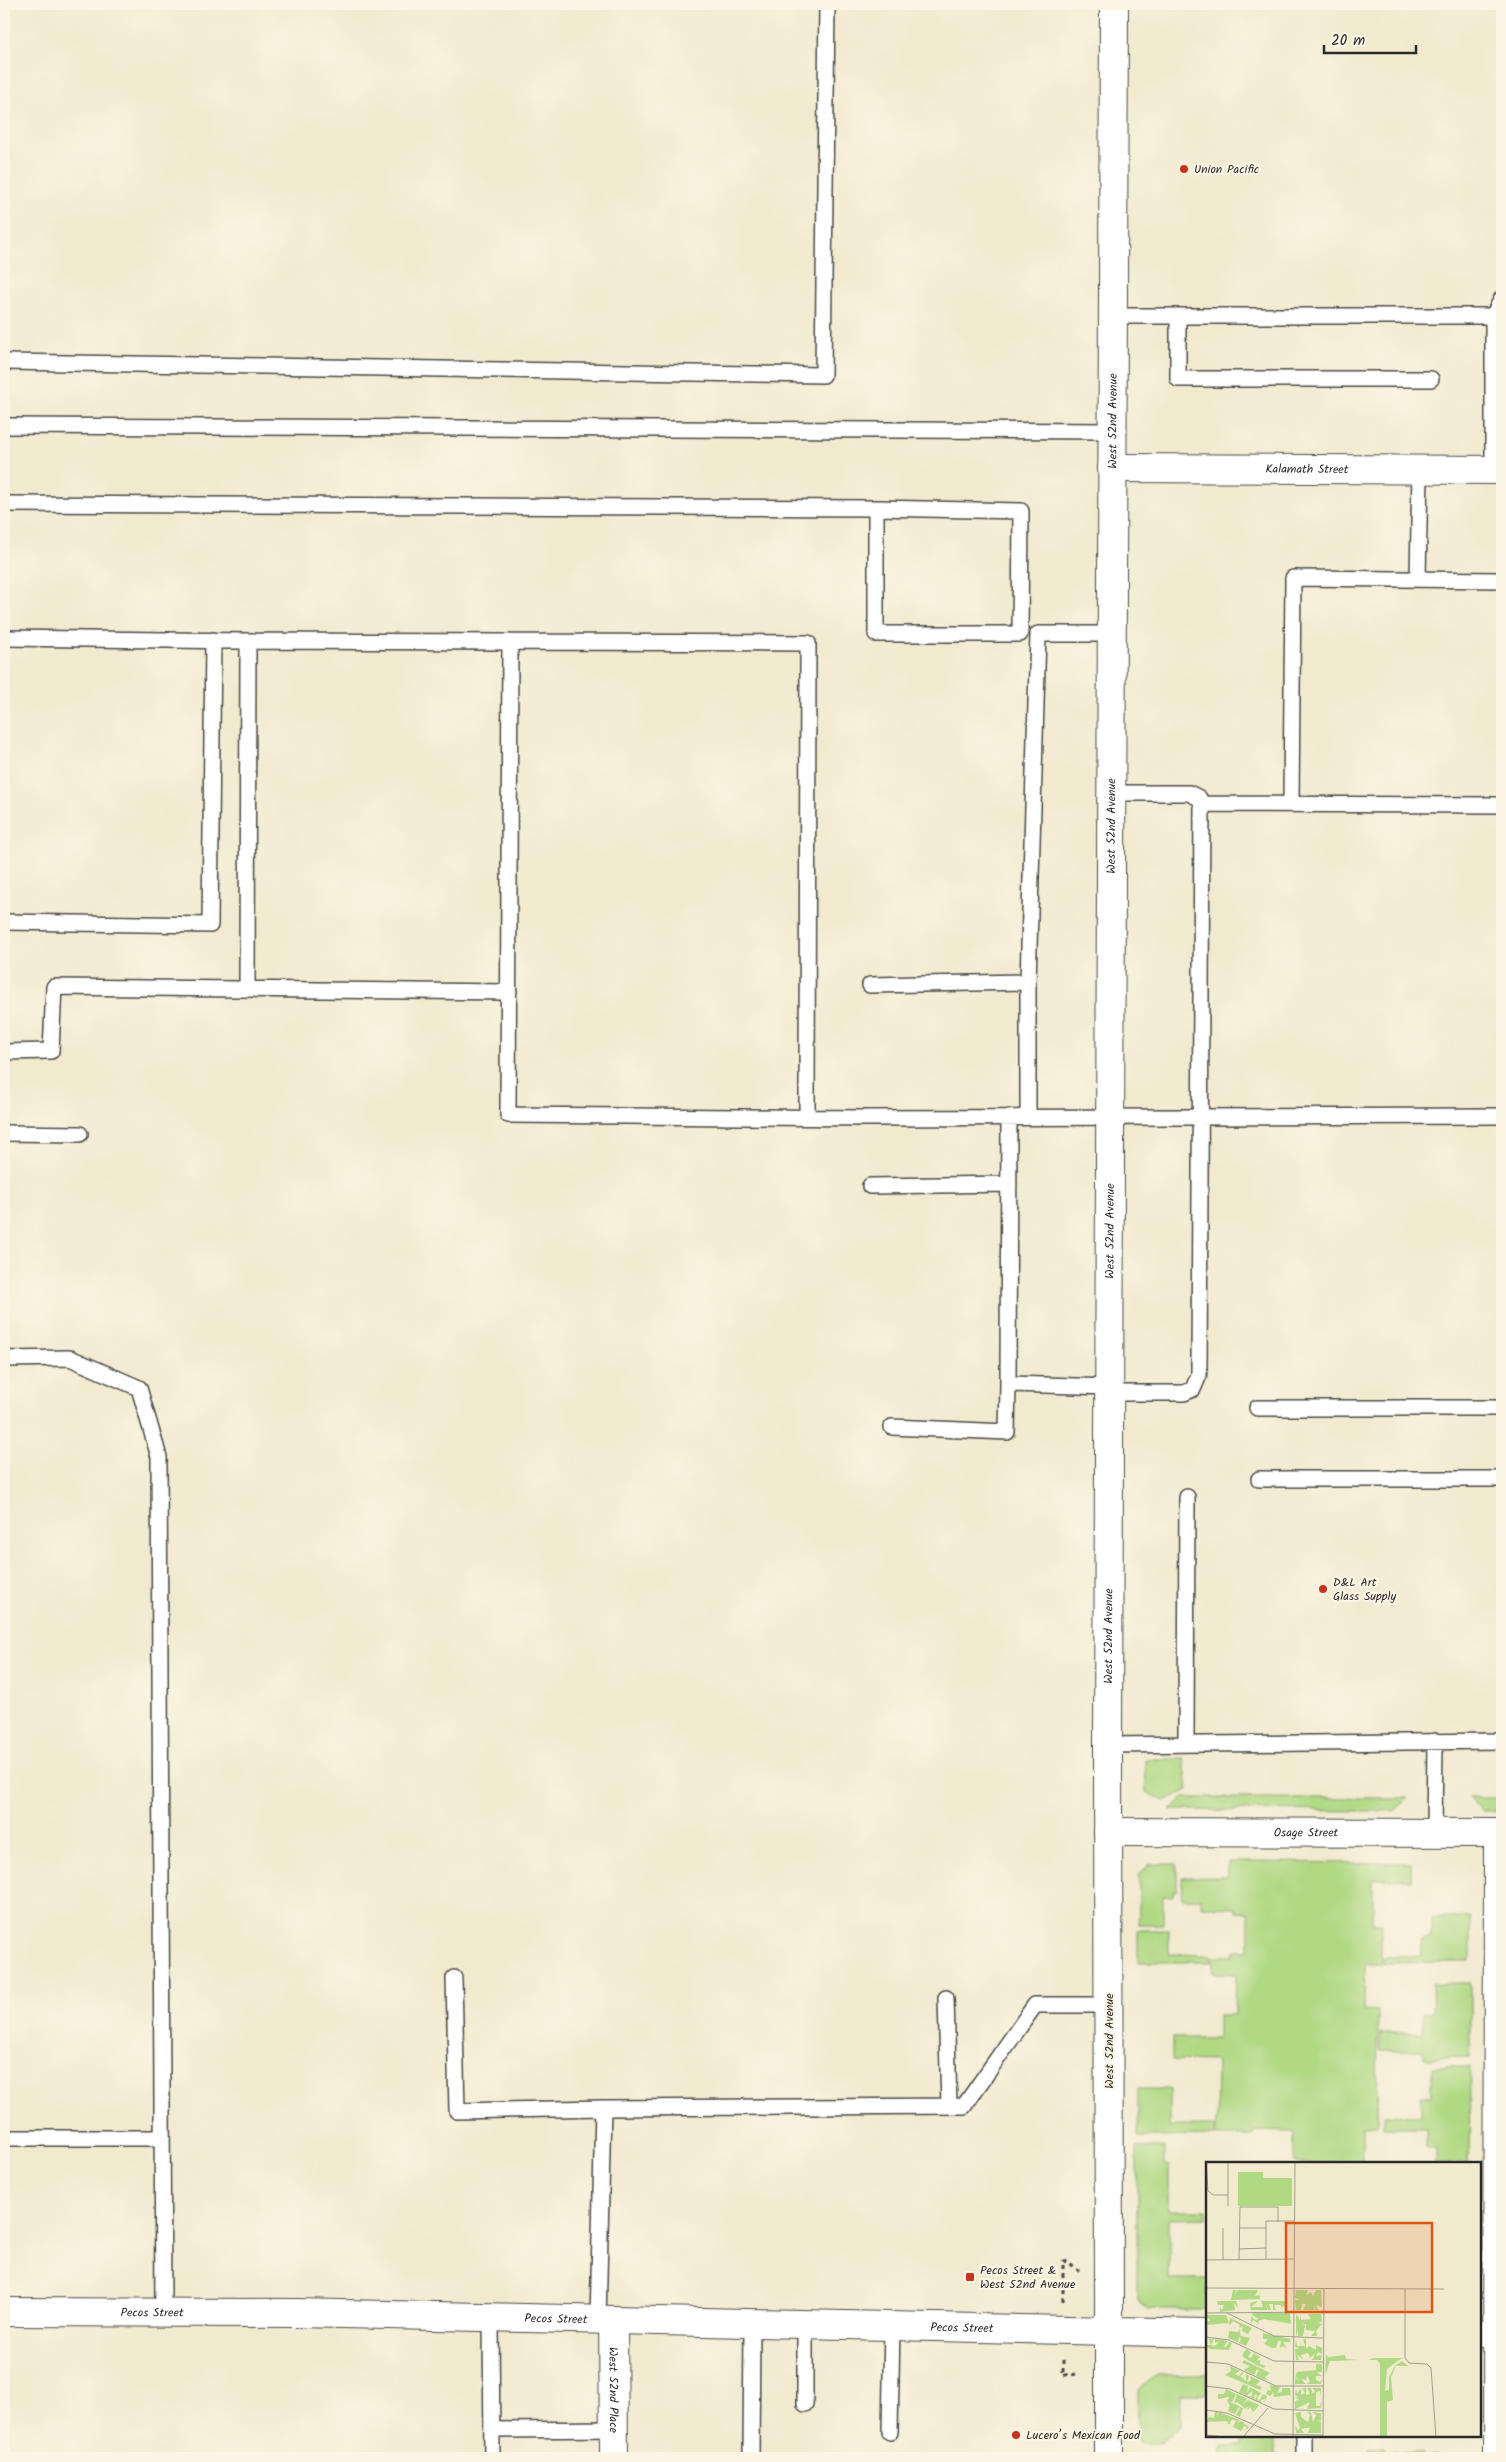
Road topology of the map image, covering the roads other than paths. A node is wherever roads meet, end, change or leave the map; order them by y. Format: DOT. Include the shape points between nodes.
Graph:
graph roads {
  1 [pos="827,4"];
  2 [pos="1114,4"];
  3 [pos="1502,298"];
  4 [pos="1113,316"];
  5 [pos="1178,316"];
  6 [pos="1493,316"];
  7 [pos="4,362"];
  8 [pos="1431,379"];
  9 [pos="4,426"];
  10 [pos="1112,431"];
  11 [pos="1112,468"];
  12 [pos="1420,470"];
  13 [pos="1498,470"];
  14 [pos="4,504"];
  15 [pos="876,508"];
  16 [pos="1418,579"];
  17 [pos="1502,580"];
  18 [pos="1020,634"];
  19 [pos="1038,634"];
  20 [pos="1112,634"];
  21 [pos="4,638"];
  22 [pos="213,640"];
  23 [pos="248,641"];
  24 [pos="510,642"];
  25 [pos="1111,792"];
  26 [pos="1292,803"];
  27 [pos="1202,804"];
  28 [pos="1502,805"];
  29 [pos="4,922"];
  30 [pos="1028,982"];
  31 [pos="870,985"];
  32 [pos="247,989"];
  33 [pos="509,992"];
  34 [pos="4,1052"];
  35 [pos="1201,1116"];
  36 [pos="1502,1116"];
  37 [pos="1009,1117"];
  38 [pos="1028,1117"];
  39 [pos="1110,1117"];
  40 [pos="807,1118"];
  41 [pos="4,1133"];
  42 [pos="80,1134"];
  43 [pos="1009,1184"];
  44 [pos="870,1186"];
  45 [pos="4,1359"];
  46 [pos="1008,1384"];
  47 [pos="1110,1390"];
  48 [pos="1257,1408"];
  49 [pos="1502,1408"];
  50 [pos="892,1427"];
  51 [pos="1259,1479"];
  52 [pos="1502,1479"];
  53 [pos="1187,1497"];
  54 [pos="1502,1740"];
  55 [pos="1435,1741"];
  56 [pos="1186,1744"];
  57 [pos="1108,1745"];
  58 [pos="1108,1832"];
  59 [pos="1434,1833"];
  60 [pos="1500,1833"];
  61 [pos="454,1978"];
  62 [pos="946,1998"];
  63 [pos="1109,2005"];
  64 [pos="949,2106"];
  65 [pos="603,2108"];
  66 [pos="4,2138"];
  67 [pos="162,2138"];
  68 [pos="4,2312"];
  69 [pos="163,2313"];
  70 [pos="491,2318"];
  71 [pos="606,2321"];
  72 [pos="752,2324"];
  73 [pos="805,2325"];
  74 [pos="892,2327"];
  75 [pos="1109,2332"];
  76 [pos="1206,2333"];
  77 [pos="1493,2334"];
  78 [pos="805,2404"];
  79 [pos="614,2429"];
  80 [pos="492,2430"];
  81 [pos="890,2432"];
  82 [pos="1304,2437"];
  83 [pos="492,2458"];
  84 [pos="614,2458"];
  85 [pos="751,2458"];
  86 [pos="1109,2458"];
  87 [pos="1304,2458"];
  88 [pos="1497,2458"];
  1 -- 7 [label="lane" via="823,375"];
  2 -- 4 [label="street, West 52nd Avenue"];
  3 -- 6 [label="lane"];
  4 -- 5 [label="lane"];
  4 -- 10 [label="street, West 52nd Avenue"];
  5 -- 6 [label="lane"];
  5 -- 8 [label="lane" via="1178,379"];
  6 -- 13 [label="lane"];
  9 -- 10 [label="lane"];
  10 -- 11 [label="street, West 52nd Avenue"];
  11 -- 12 [label="street, Kalamath Street"];
  11 -- 20 [label="street, West 52nd Avenue"];
  12 -- 13 [label="street, Kalamath Street"];
  12 -- 16 [label="lane"];
  14 -- 15 [label="lane"];
  15 -- 18 [label="lane" via="1021,511"];
  15 -- 18 [label="lane" via="876,634"];
  16 -- 17 [label="lane"];
  16 -- 26 [label="lane" via="1294,578"];
  18 -- 19 [label="lane"];
  19 -- 20 [label="lane"];
  19 -- 30 [label="lane"];
  20 -- 25 [label="street, West 52nd Avenue"];
  21 -- 22 [label="lane"];
  22 -- 23 [label="lane"];
  22 -- 29 [label="lane" via="210,925"];
  23 -- 24 [label="lane"];
  23 -- 32 [label="lane"];
  24 -- 33 [label="lane"];
  24 -- 40 [label="lane" via="808,643"];
  25 -- 27 [label="lane" via="1189,792"];
  25 -- 39 [label="street, West 52nd Avenue"];
  26 -- 27 [label="lane"];
  26 -- 28 [label="lane"];
  27 -- 35 [label="lane"];
  30 -- 31 [label="lane"];
  30 -- 38 [label="lane"];
  32 -- 33 [label="lane"];
  32 -- 34 [label="lane" via="54,987 51,1051"];
  33 -- 40 [label="lane" via="508,1115"];
  35 -- 36 [label="lane"];
  35 -- 39 [label="lane"];
  35 -- 47 [label="lane" via="1198,1381 1193,1389 1184,1393"];
  37 -- 38 [label="lane"];
  37 -- 40 [label="lane"];
  37 -- 43 [label="lane"];
  38 -- 39 [label="lane"];
  39 -- 47 [label="street, West 52nd Avenue"];
  41 -- 42 [label="lane"];
  43 -- 44 [label="lane"];
  43 -- 46 [label="lane"];
  45 -- 67 [label="lane" via="70,1358 139,1388 159,1457"];
  46 -- 47 [label="lane"];
  46 -- 50 [label="lane" via="1007,1432"];
  47 -- 57 [label="street, West 52nd Avenue"];
  48 -- 49 [label="lane"];
  51 -- 52 [label="lane"];
  53 -- 56 [label="lane"];
  54 -- 55 [label="lane"];
  55 -- 56 [label="lane"];
  55 -- 59 [label="lane"];
  56 -- 57 [label="lane"];
  57 -- 58 [label="street, West 52nd Avenue"];
  58 -- 59 [label="street, Osage Street"];
  58 -- 63 [label="street, West 52nd Avenue"];
  59 -- 60 [label="street, Osage Street"];
  60 -- 77 [label="street"];
  61 -- 65 [label="lane" via="457,2111"];
  62 -- 64 [label="lane"];
  63 -- 64 [label="lane" via="1035,2005 964,2106"];
  63 -- 75 [label="street, West 52nd Avenue"];
  64 -- 65 [label="lane"];
  65 -- 71 [label="lane"];
  66 -- 67 [label="lane"];
  67 -- 69 [label="lane"];
  68 -- 69 [label="street, Pecos Street"];
  69 -- 70 [label="street, Pecos Street"];
  70 -- 71 [label="street, Pecos Street"];
  70 -- 80 [label="lane"];
  71 -- 72 [label="street, Pecos Street"];
  71 -- 79 [label="street, West 52nd Place"];
  72 -- 73 [label="street, Pecos Street"];
  72 -- 85 [label="lane"];
  73 -- 74 [label="street, Pecos Street"];
  73 -- 78 [label="lane"];
  74 -- 75 [label="street, Pecos Street"];
  74 -- 81 [label="lane"];
  75 -- 76 [label="street, Pecos Street"];
  75 -- 86 [label="street, West 52nd Avenue"];
  77 -- 88 [label="street"];
  79 -- 80 [label="lane"];
  79 -- 84 [label="street, West 52nd Place"];
  80 -- 83 [label="lane"];
  82 -- 87 [label="lane"];
}
